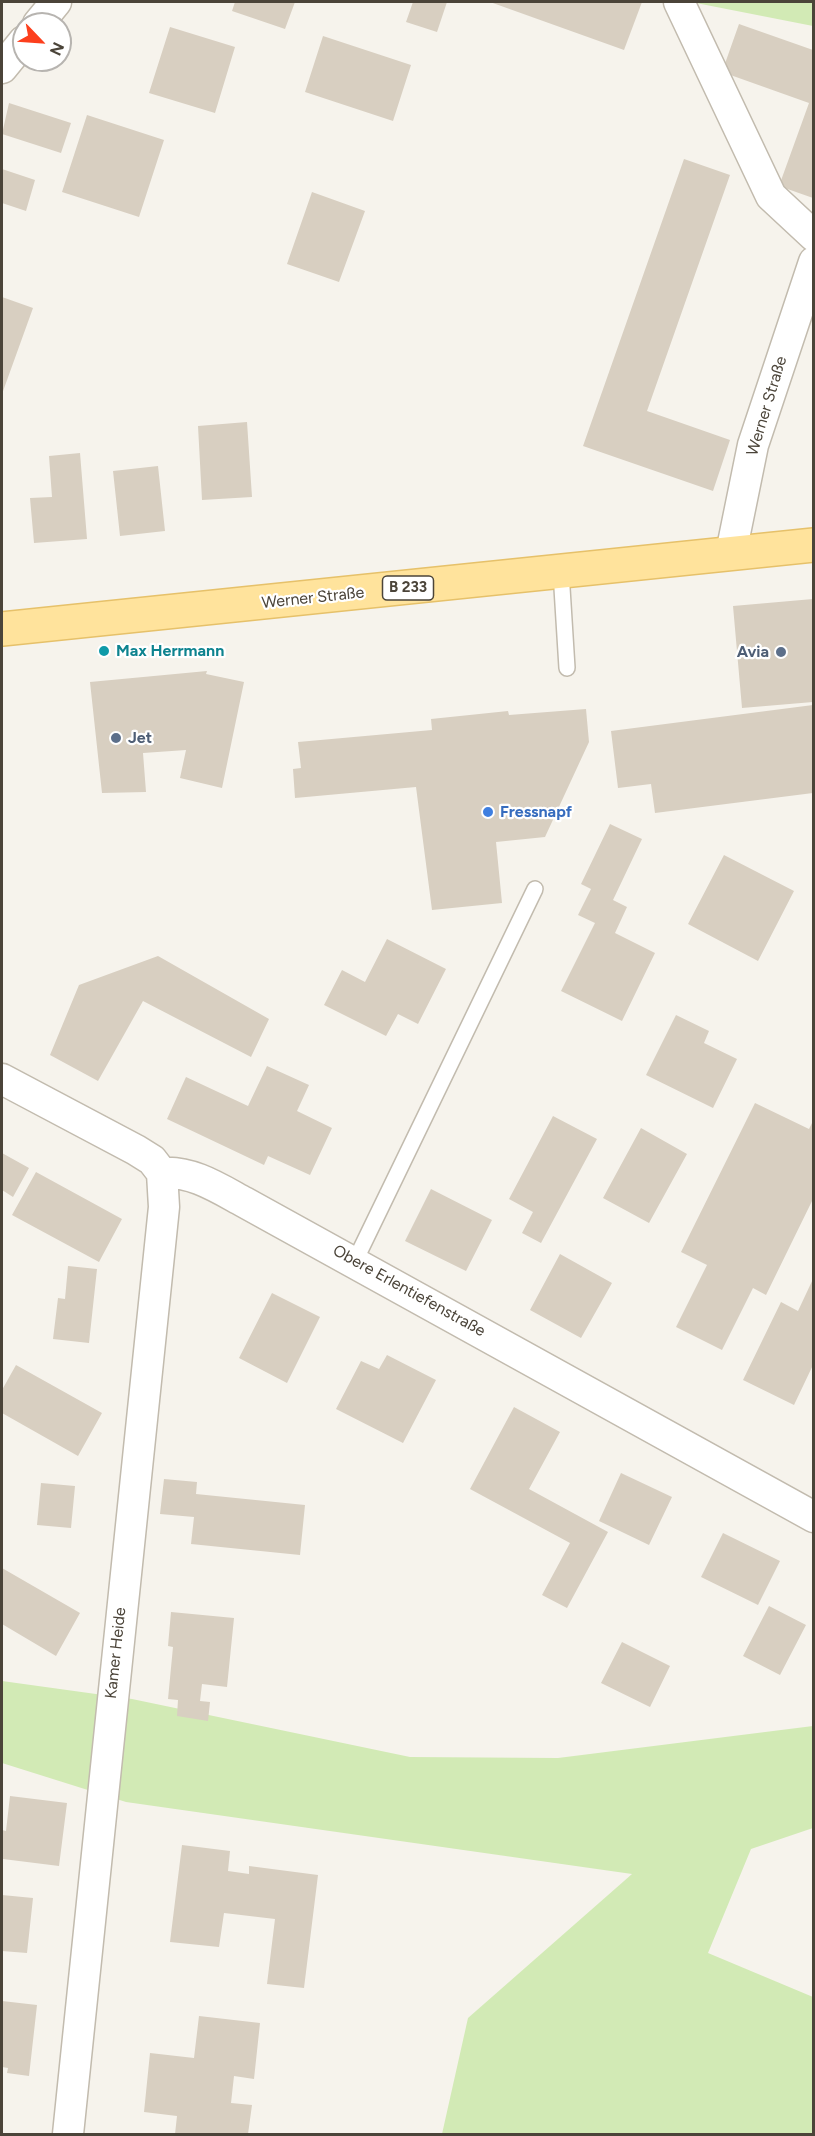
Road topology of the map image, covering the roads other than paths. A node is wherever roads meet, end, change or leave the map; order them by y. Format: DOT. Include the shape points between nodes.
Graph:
graph roads {
  1 [pos="679,2"];
  2 [pos="12,55"];
  3 [pos="2,68"];
  4 [pos="813,236"];
  5 [pos="813,262"];
  6 [pos="813,545"];
  7 [pos="731,553"];
  8 [pos="561,572"];
  9 [pos="2,629"];
  10 [pos="567,668"];
  11 [pos="535,889"];
  12 [pos="2,1079"];
  13 [pos="162,1173"];
  14 [pos="355,1261"];
  15 [pos="813,1516"];
  16 [pos="68,2134"];
  1 -- 4 [label="street" via="771,196"];
  2 -- 3 [label="street"];
  5 -- 7 [label="street, Werner Straße" via="753,445"];
  6 -- 7 [label="main road, Werner Straße / B 233"];
  7 -- 8 [label="main road, Werner Straße / B 233"];
  8 -- 9 [label="main road, Werner Straße / B 233"];
  8 -- 10 [label="lane"];
  11 -- 14 [label="lane"];
  12 -- 13 [label="street" via="136,1150 152,1160"];
  13 -- 14 [label="street, Obere Erlentiefenstraße" via="181,1174 208,1183"];
  13 -- 16 [label="street, Kamer Heide" via="164,1207"];
  14 -- 15 [label="street, Obere Erlentiefenstraße"];
}
